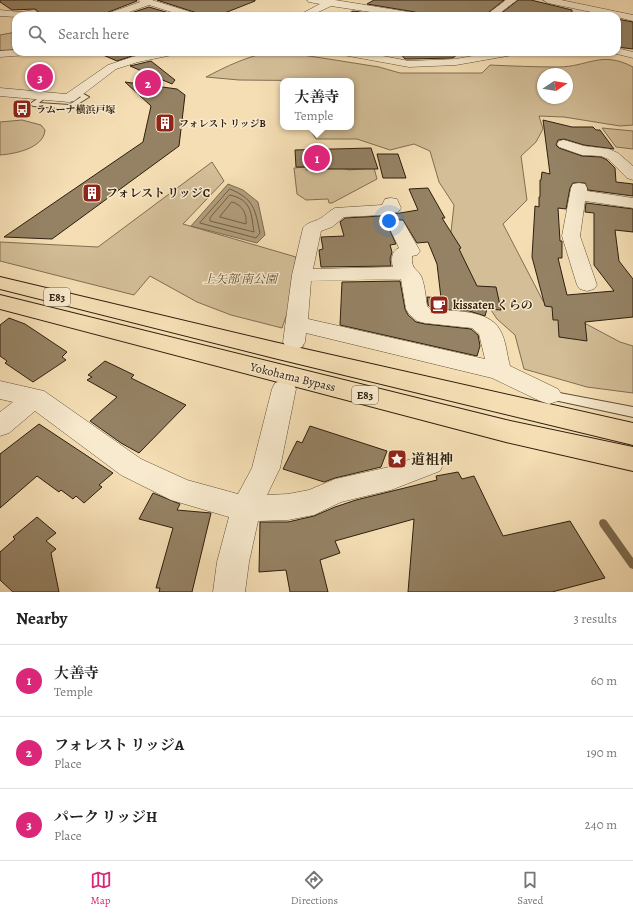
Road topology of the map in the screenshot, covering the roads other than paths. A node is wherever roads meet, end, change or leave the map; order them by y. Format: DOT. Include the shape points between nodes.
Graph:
graph roads {
  1 [pos="312,0"];
  2 [pos="512,0"];
  3 [pos="548,0"];
  4 [pos="146,1"];
  5 [pos="333,1"];
  6 [pos="396,4"];
  7 [pos="1,7"];
  8 [pos="382,11"];
  9 [pos="13,12"];
  10 [pos="119,12"];
  11 [pos="181,12"];
  12 [pos="310,12"];
  13 [pos="389,12"];
  14 [pos="496,12"];
  15 [pos="605,12"];
  16 [pos="621,15"];
  17 [pos="633,18"];
  18 [pos="621,52"];
  19 [pos="12,53"];
  20 [pos="0,54"];
  21 [pos="633,55"];
  22 [pos="154,56"];
  23 [pos="365,56"];
  24 [pos="490,56"];
  25 [pos="0,92"];
  26 [pos="564,144"];
  27 [pos="633,175"];
  28 [pos="391,203"];
  29 [pos="633,203"];
  30 [pos="397,225"];
  31 [pos="405,273"];
  32 [pos="302,274"];
  33 [pos="0,283"];
  34 [pos="586,285"];
  35 [pos="0,302"];
  36 [pos="499,371"];
  37 [pos="284,389"];
  38 [pos="0,390"];
  39 [pos="549,395"];
  40 [pos="36,398"];
  41 [pos="633,412"];
  42 [pos="0,426"];
  43 [pos="633,434"];
  44 [pos="633,459"];
  45 [pos="430,463"];
  46 [pos="246,509"];
  47 [pos="229,592"];
  1 -- 5 [label="street"];
  2 -- 14 [label="street"];
  3 -- 15 [label="street"];
  4 -- 10 [label="street"];
  4 -- 11 [label="street"];
  5 -- 8 [label="street"];
  5 -- 12 [label="street"];
  6 -- 8 [label="street"];
  7 -- 9 [label="street"];
  8 -- 13 [label="street"];
  16 -- 17 [label="street"];
  18 -- 21 [label="street"];
  19 -- 20 [label="street"];
  22 -- 25 [label="street" via="125,62 108,70 69,98"];
  23 -- 24 [label="street" via="409,64 456,62"];
  26 -- 27 [label="street" via="582,150 604,152"];
  28 -- 32 [label="street" via="392,208 382,210 341,212 312,228"];
  29 -- 34 [label="street" via="579,191 571,236"];
  30 -- 31 [label="street" via="410,251 403,253 401,260"];
  31 -- 32 [label="street"];
  31 -- 36 [label="street" via="412,278 417,309 425,316 478,321 490,331"];
  32 -- 36 [label="street" via="295,333"];
  33 -- 43 [label="highway, Yokohama Bypass / E83"];
  35 -- 44 [label="highway, Yokohama Bypass / E83" via="506,431"];
  36 -- 39 [label="street"];
  37 -- 46 [label="street" via="266,468"];
  38 -- 40 [label="street"];
  39 -- 41 [label="lane"];
  40 -- 42 [label="street"];
  40 -- 46 [label="street" via="131,467 181,491"];
  45 -- 46 [label="street" via="391,478 335,491 314,502 288,507"];
  46 -- 47 [label="street" via="233,562"];
}
